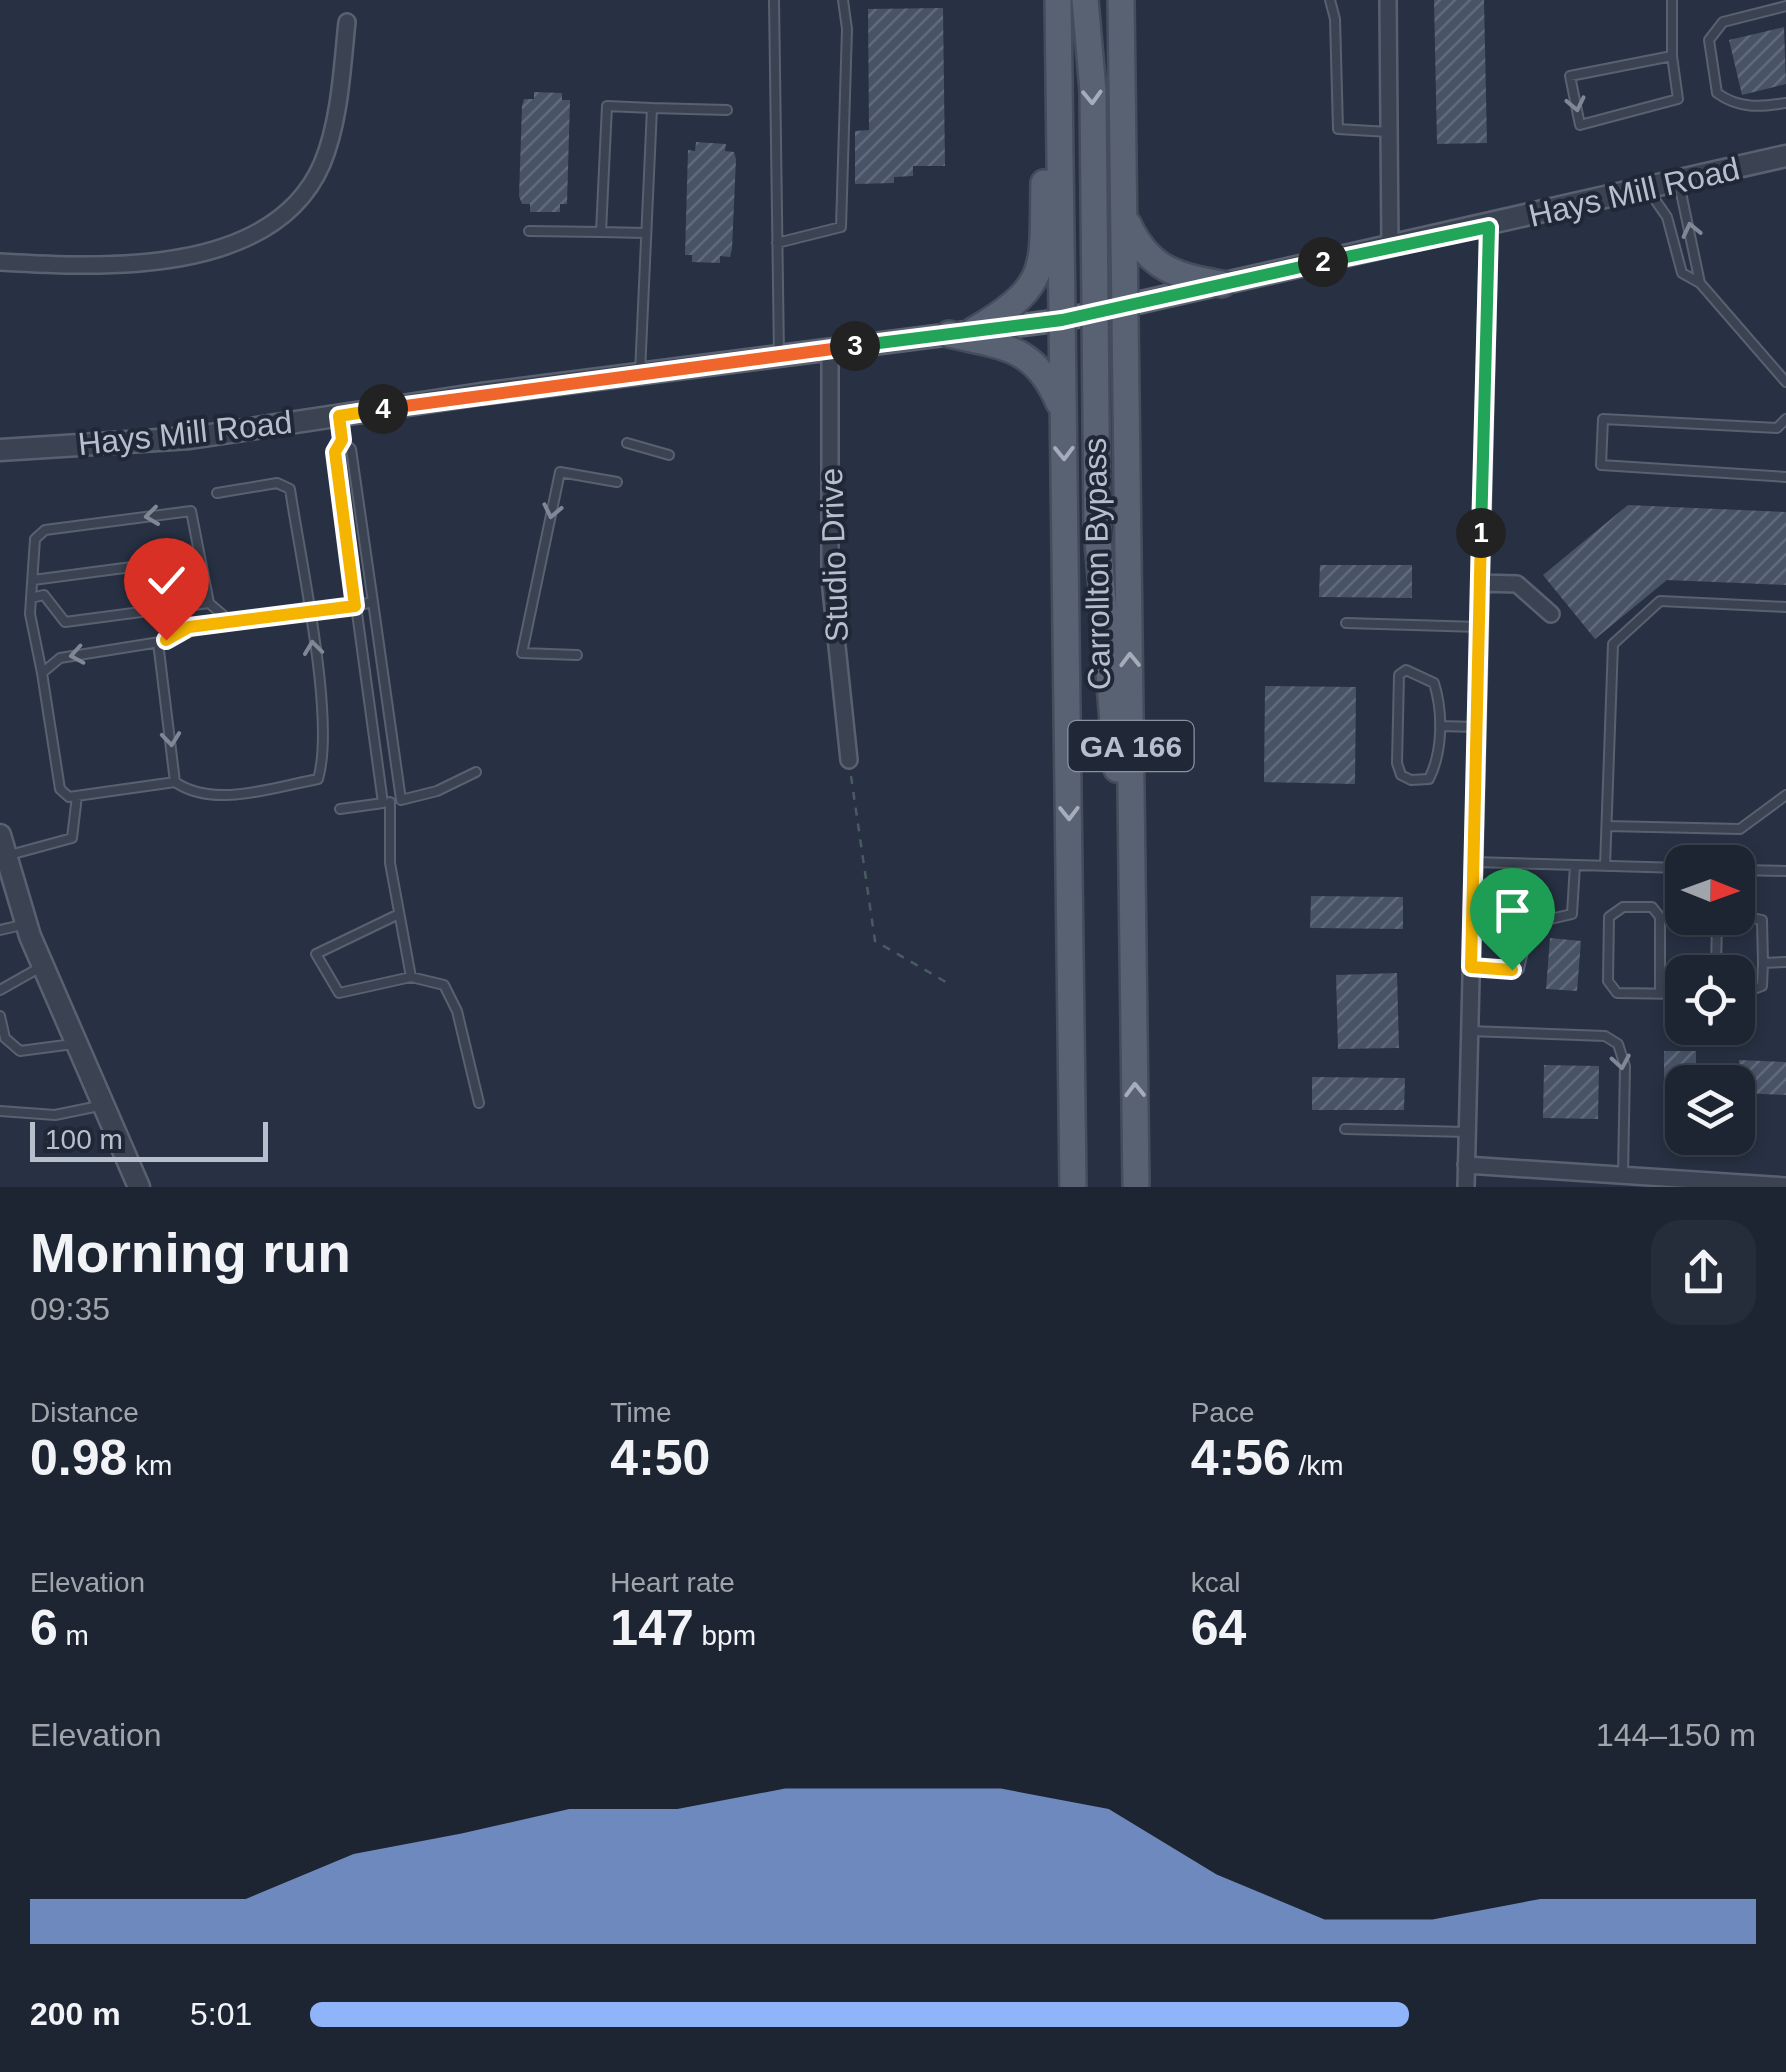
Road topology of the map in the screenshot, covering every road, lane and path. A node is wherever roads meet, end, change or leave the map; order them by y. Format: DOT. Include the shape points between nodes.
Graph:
graph roads {
  1 [pos="774,0"];
  2 [pos="843,0"];
  3 [pos="1058,0"];
  4 [pos="1085,0"];
  5 [pos="1122,0"];
  6 [pos="1330,0"];
  7 [pos="1388,0"];
  8 [pos="1672,0"];
  9 [pos="1786,6"];
  10 [pos="346,22"];
  11 [pos="1058,29"];
  12 [pos="1672,56"];
  13 [pos="1786,103"];
  14 [pos="652,108"];
  15 [pos="727,110"];
  16 [pos="1388,132"];
  17 [pos="1786,156"];
  18 [pos="1678,180"];
  19 [pos="1647,187"];
  20 [pos="1126,218"];
  21 [pos="1489,227"];
  22 [pos="529,231"];
  23 [pos="600,232"];
  24 [pos="646,233"];
  25 [pos="778,244"];
  26 [pos="1390,248"];
  27 [pos="0,262"];
  28 [pos="1700,283"];
  29 [pos="1222,284"];
  30 [pos="1128,306"];
  31 [pos="1094,313"];
  32 [pos="1062,320"];
  33 [pos="961,333"];
  34 [pos="830,349"];
  35 [pos="779,356"];
  36 [pos="640,373"];
  37 [pos="1786,382"];
  38 [pos="1064,413"];
  39 [pos="339,416"];
  40 [pos="1786,419"];
  41 [pos="1777,428"];
  42 [pos="342,440"];
  43 [pos="1786,440"];
  44 [pos="627,444"];
  45 [pos="0,450"];
  46 [pos="670,455"];
  47 [pos="1786,477"];
  48 [pos="617,482"];
  49 [pos="217,493"];
  50 [pos="200,558"];
  51 [pos="33,580"];
  52 [pos="1480,583"];
  53 [pos="31,598"];
  54 [pos="372,602"];
  55 [pos="209,603"];
  56 [pos="355,606"];
  57 [pos="1786,606"];
  58 [pos="1551,614"];
  59 [pos="308,615"];
  60 [pos="230,622"];
  61 [pos="1346,623"];
  62 [pos="1479,627"];
  63 [pos="158,642"];
  64 [pos="577,655"];
  65 [pos="42,673"];
  66 [pos="1440,726"];
  67 [pos="1477,727"];
  68 [pos="849,760"];
  69 [pos="476,772"];
  70 [pos="175,782"];
  71 [pos="77,796"];
  72 [pos="1786,796"];
  73 [pos="401,800"];
  74 [pos="386,802"];
  75 [pos="340,809"];
  76 [pos="1606,826"];
  77 [pos="3,846"];
  78 [pos="1474,862"];
  79 [pos="1575,865"];
  80 [pos="1605,866"];
  81 [pos="1665,868"];
  82 [pos="1755,870"];
  83 [pos="1786,871"];
  84 [pos="1133,884"];
  85 [pos="399,914"];
  86 [pos="1755,919"];
  87 [pos="26,924"];
  88 [pos="0,930"];
  89 [pos="1786,962"];
  90 [pos="1763,963"];
  91 [pos="43,966"];
  92 [pos="1471,967"];
  93 [pos="411,977"];
  94 [pos="951,985"];
  95 [pos="1755,989"];
  96 [pos="0,990"];
  97 [pos="1660,994"];
  98 [pos="1665,994"];
  99 [pos="0,1016"];
  100 [pos="1470,1031"];
  101 [pos="78,1044"];
  102 [pos="480,1103"];
  103 [pos="104,1105"];
  104 [pos="0,1111"];
  105 [pos="1344,1129"];
  106 [pos="1467,1132"];
  107 [pos="1466,1165"];
  108 [pos="1634,1179"];
  109 [pos="1786,1186"];
  110 [pos="139,1187"];
  111 [pos="1073,1187"];
  112 [pos="1136,1187"];
  113 [pos="1466,1187"];
  1 -- 25 [label="lane"];
  2 -- 25 [label="lane" via="848,29 841,227"];
  3 -- 11 [label="main road, Carrollton Bypass / GA 166"];
  4 -- 31 [label="main road, one-way"];
  5 -- 20 [label="main road, Carrollton Bypass / GA 166"];
  6 -- 16 [label="lane" via="1338,129"];
  7 -- 16 [label="street"];
  8 -- 12 [label="lane"];
  9 -- 13 [label="lane" via="1723,22 1709,40 1717,93 1752,108"];
  10 -- 27 [label="street" via="322,165 283,218 249,238 158,260 81,266"];
  11 -- 32 [label="main road, Carrollton Bypass / GA 166"];
  11 -- 33 [label="main road" via="1038,276 1022,300"];
  12 -- 12 [label="lane, one-way" via="1570,76 1580,125 1678,98"];
  14 -- 15 [label="lane"];
  14 -- 23 [label="lane" via="607,106"];
  14 -- 24 [label="lane"];
  16 -- 26 [label="street"];
  17 -- 18 [label="street, Hays Mill Road"];
  18 -- 19 [label="street, Hays Mill Road"];
  28 -- 18 [label="lane, one-way"];
  19 -- 21 [label="street, Hays Mill Road"];
  19 -- 28 [label="lane" via="1666,217 1682,273"];
  20 -- 29 [label="main road" via="1158,267"];
  20 -- 30 [label="main road, Carrollton Bypass / GA 166"];
  21 -- 26 [label="street, Hays Mill Road"];
  21 -- 52 [label="street"];
  22 -- 23 [label="lane"];
  23 -- 24 [label="lane"];
  24 -- 36 [label="lane"];
  25 -- 35 [label="lane"];
  26 -- 29 [label="street, Hays Mill Road"];
  28 -- 37 [label="lane"];
  29 -- 30 [label="street, Hays Mill Road"];
  30 -- 31 [label="street, Hays Mill Road"];
  84 -- 30 [label="main road, Carrollton Bypass / GA 166, one-way"];
  31 -- 32 [label="street, Hays Mill Road"];
  31 -- 84 [label="main road" via="1097,530"];
  32 -- 33 [label="street, Hays Mill Road"];
  32 -- 38 [label="main road, Carrollton Bypass / GA 166"];
  33 -- 34 [label="street, Hays Mill Road"];
  33 -- 38 [label="main road" via="1022,352 1048,376"];
  34 -- 35 [label="street, Hays Mill Road"];
  34 -- 68 [label="street, Studio Drive" via="830,580"];
  35 -- 36 [label="street, Hays Mill Road"];
  36 -- 39 [label="street, Hays Mill Road"];
  38 -- 111 [label="main road, Carrollton Bypass / GA 166, one-way"];
  39 -- 42 [label="lane"];
  39 -- 45 [label="street, Hays Mill Road" via="190,438"];
  40 -- 41 [label="lane"];
  41 -- 43 [label="lane"];
  41 -- 47 [label="lane" via="1603,420 1601,465"];
  42 -- 54 [label="lane" via="351,449"];
  42 -- 56 [label="lane" via="335,452"];
  44 -- 46 [label="lane"];
  48 -- 64 [label="lane, one-way" via="560,472 522,653"];
  49 -- 59 [label="lane" via="277,483 290,489"];
  50 -- 51 [label="lane"];
  50 -- 51 [label="lane, one-way" via="191,511 63,527 35,539"];
  50 -- 55 [label="lane"];
  51 -- 53 [label="lane"];
  52 -- 58 [label="street" via="1516,584"];
  52 -- 62 [label="street"];
  53 -- 55 [label="lane" via="44,595 65,622"];
  53 -- 65 [label="lane"];
  54 -- 56 [label="lane"];
  54 -- 73 [label="lane"];
  55 -- 60 [label="lane"];
  56 -- 59 [label="lane"];
  56 -- 74 [label="lane"];
  57 -- 76 [label="lane" via="1660,601 1613,644"];
  59 -- 60 [label="lane"];
  70 -- 59 [label="lane, one-way" via="192,794 240,794 318,779 322,722"];
  60 -- 63 [label="lane" via="189,627"];
  61 -- 62 [label="lane"];
  62 -- 67 [label="street"];
  63 -- 65 [label="lane, one-way" via="60,658"];
  63 -- 70 [label="lane, one-way"];
  65 -- 71 [label="lane" via="60,789"];
  66 -- 66 [label="lane" via="1434,683 1406,670 1399,675 1401,775 1429,779"];
  66 -- 67 [label="lane"];
  67 -- 78 [label="street"];
  68 -- 94 [label="path" via="875,941"];
  69 -- 73 [label="lane"];
  70 -- 71 [label="lane"];
  71 -- 77 [label="lane" via="72,838"];
  72 -- 76 [label="lane" via="1740,829"];
  73 -- 74 [label="lane"];
  74 -- 75 [label="lane"];
  74 -- 85 [label="lane"];
  76 -- 80 [label="lane"];
  77 -- 87 [label="street"];
  78 -- 79 [label="lane"];
  78 -- 92 [label="street"];
  79 -- 80 [label="lane"];
  79 -- 92 [label="lane" via="1572,914 1525,928 1520,969"];
  80 -- 81 [label="lane"];
  82 -- 83 [label="lane"];
  112 -- 84 [label="main road, Carrollton Bypass / GA 166, one-way"];
  85 -- 93 [label="lane"];
  85 -- 93 [label="lane" via="316,954 339,993"];
  86 -- 90 [label="lane" via="1762,920"];
  87 -- 88 [label="lane"];
  87 -- 91 [label="street"];
  89 -- 90 [label="lane"];
  90 -- 95 [label="lane" via="1762,986"];
  91 -- 96 [label="lane"];
  91 -- 101 [label="street"];
  92 -- 100 [label="street"];
  93 -- 102 [label="lane" via="444,985"];
  97 -- 97 [label="lane" via="1618,993 1608,981 1609,916 1622,908 1652,907 1660,918"];
  97 -- 98 [label="lane"];
  99 -- 101 [label="lane" via="5,1038 20,1050"];
  100 -- 106 [label="street"];
  100 -- 108 [label="lane, one-way" via="1605,1036 1618,1044"];
  101 -- 103 [label="street"];
  103 -- 104 [label="lane" via="54,1115"];
  103 -- 110 [label="street"];
  105 -- 106 [label="lane"];
  106 -- 107 [label="street"];
  107 -- 108 [label="street"];
  107 -- 113 [label="street"];
  108 -- 109 [label="street"];
}
